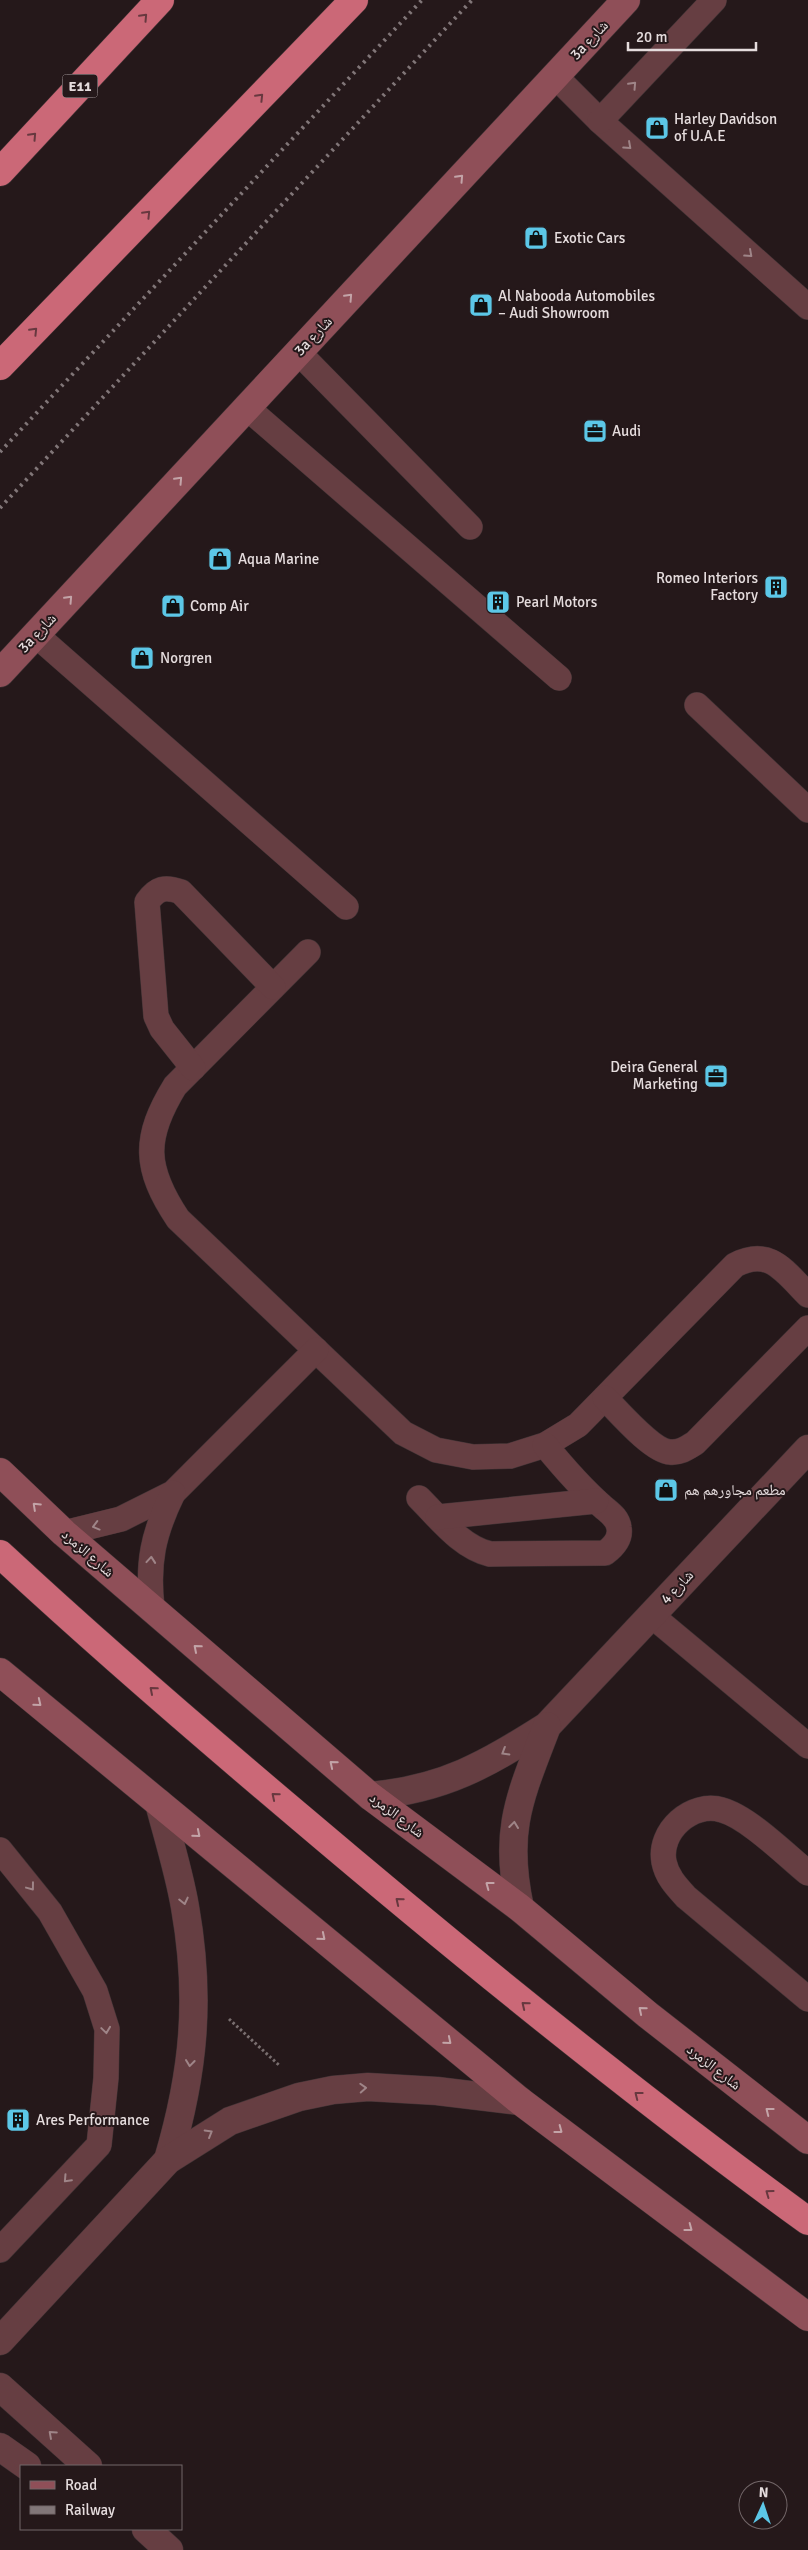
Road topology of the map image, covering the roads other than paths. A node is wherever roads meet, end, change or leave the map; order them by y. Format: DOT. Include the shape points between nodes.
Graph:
graph roads {
  1 [pos="160,0"];
  2 [pos="354,0"];
  3 [pos="626,0"];
  4 [pos="714,0"];
  5 [pos="555,76"];
  6 [pos="600,121"];
  7 [pos="0,172"];
  8 [pos="808,306"];
  9 [pos="298,352"];
  10 [pos="0,366"];
  11 [pos="246,407"];
  12 [pos="470,527"];
  13 [pos="36,634"];
  14 [pos="0,673"];
  15 [pos="559,678"];
  16 [pos="697,704"];
  17 [pos="808,810"];
  18 [pos="346,907"];
  19 [pos="308,952"];
  20 [pos="273,987"];
  21 [pos="193,1068"];
  22 [pos="808,1295"];
  23 [pos="808,1328"];
  24 [pos="316,1350"];
  25 [pos="605,1398"];
  26 [pos="545,1445"];
  27 [pos="808,1449"];
  28 [pos="0,1472"];
  29 [pos="173,1493"];
  30 [pos="419,1498"];
  31 [pos="596,1501"];
  32 [pos="438,1517"];
  33 [pos="64,1533"];
  34 [pos="0,1554"];
  35 [pos="152,1608"];
  36 [pos="651,1615"];
  37 [pos="0,1672"];
  38 [pos="546,1726"];
  39 [pos="808,1746"];
  40 [pos="370,1796"];
  41 [pos="160,1803"];
  42 [pos="0,1850"];
  43 [pos="808,1873"];
  44 [pos="520,1908"];
  45 [pos="808,1999"];
  46 [pos="520,2101"];
  47 [pos="808,2140"];
  48 [pos="168,2160"];
  49 [pos="808,2221"];
  50 [pos="0,2250"];
  51 [pos="808,2317"];
  52 [pos="0,2341"];
  53 [pos="0,2386"];
  54 [pos="0,2447"];
  55 [pos="26,2465"];
  56 [pos="87,2465"];
  7 -- 1 [label="highway, E11, one-way"];
  10 -- 2 [label="highway, one-way"];
  3 -- 5 [label="street, 3a شارع"];
  6 -- 4 [label="lane, one-way"];
  5 -- 6 [label="lane"];
  9 -- 5 [label="street, 3a شارع, one-way"];
  6 -- 8 [label="lane, one-way"];
  9 -- 11 [label="street, 3a شارع"];
  9 -- 12 [label="lane"];
  13 -- 11 [label="street, 3a شارع, one-way"];
  11 -- 15 [label="lane"];
  13 -- 14 [label="street, 3a شارع"];
  13 -- 18 [label="lane"];
  16 -- 17 [label="lane"];
  19 -- 20 [label="lane"];
  20 -- 21 [label="lane"];
  20 -- 21 [label="lane" via="182,892 168,887 155,891 147,902 155,1008 162,1029"];
  21 -- 24 [label="lane" via="174,1086 160,1111 152,1138 152,1168 162,1195 178,1219"];
  22 -- 25 [label="lane" via="770,1260 758,1257 735,1265"];
  23 -- 25 [label="lane" via="695,1443 683,1451 668,1452 656,1446"];
  24 -- 26 [label="lane" via="403,1433 436,1450 473,1457 510,1456"];
  24 -- 29 [label="lane"];
  25 -- 26 [label="lane" via="578,1425"];
  26 -- 31 [label="lane"];
  27 -- 36 [label="street, شارع 4"];
  33 -- 28 [label="street, شارع الزمرد, one-way"];
  29 -- 33 [label="lane, one-way" via="121,1519"];
  35 -- 29 [label="lane, one-way" via="149,1578 152,1549 160,1520"];
  30 -- 32 [label="lane"];
  31 -- 32 [label="lane"];
  31 -- 32 [label="lane" via="615,1518 619,1528 613,1547 604,1553 490,1554 470,1547"];
  33 -- 35 [label="street, شارع الزمرد"];
  49 -- 34 [label="highway, one-way" via="562,2036 226,1754"];
  40 -- 35 [label="street, شارع الزمرد, one-way"];
  36 -- 38 [label="street, شارع 4"];
  36 -- 39 [label="lane"];
  37 -- 41 [label="street, one-way"];
  38 -- 40 [label="street, شارع 4, one-way" via="494,1759 453,1779 399,1793"];
  44 -- 38 [label="street, شارع 4, one-way" via="514,1881 514,1825 526,1778"];
  44 -- 40 [label="street, شارع الزمرد, one-way"];
  41 -- 46 [label="street, one-way"];
  41 -- 48 [label="street, one-way" via="185,1906 195,2012 184,2104"];
  42 -- 50 [label="lane, one-way" via="50,1912 95,1991 107,2030 99,2145"];
  43 -- 45 [label="lane" via="742,1819 721,1809 698,1809 679,1820 666,1839 664,1861 672,1882"];
  47 -- 44 [label="street, شارع الزمرد, one-way" via="648,2015"];
  48 -- 46 [label="street, one-way" via="230,2122 299,2097 368,2087"];
  46 -- 51 [label="street, one-way"];
  48 -- 52 [label="street"];
  56 -- 53 [label="street, one-way"];
  54 -- 55 [label="street"];
}
